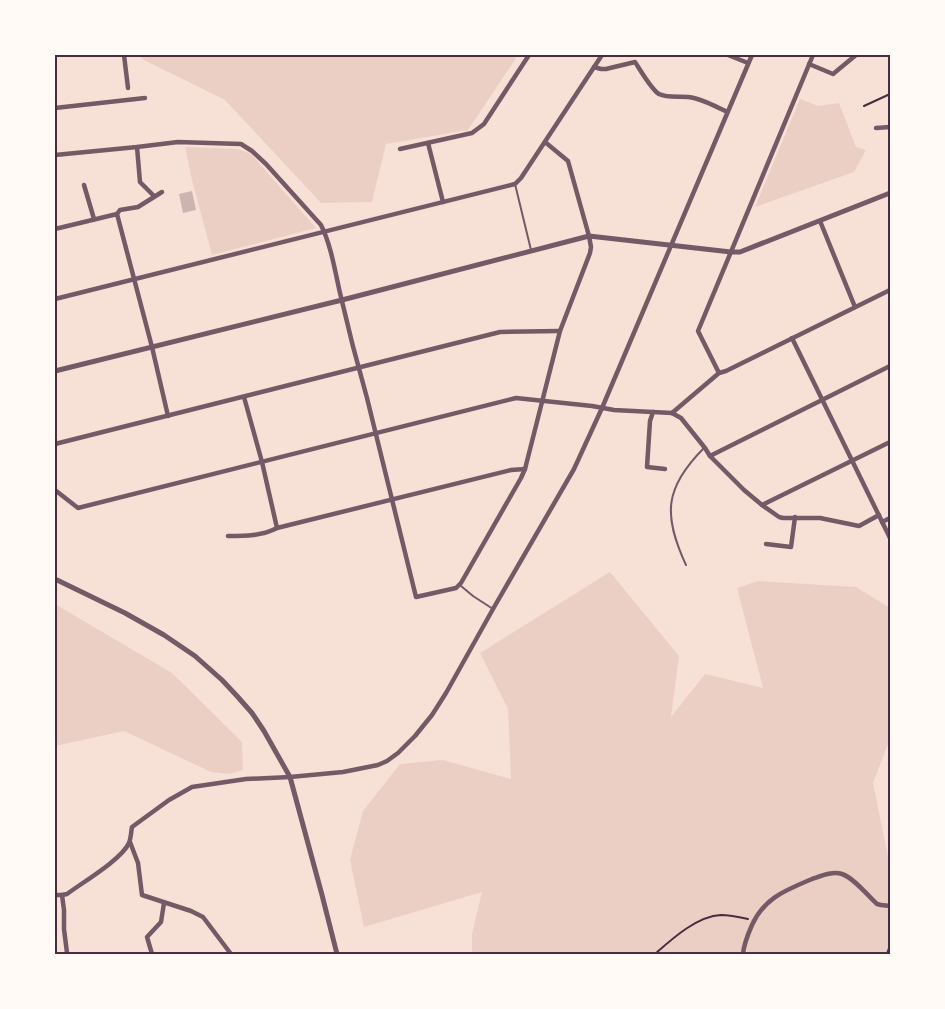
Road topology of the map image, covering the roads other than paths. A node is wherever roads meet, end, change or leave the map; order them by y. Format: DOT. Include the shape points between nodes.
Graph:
graph roads {
  1 [pos="124,55"];
  2 [pos="529,55"];
  3 [pos="602,55"];
  4 [pos="728,55"];
  5 [pos="752,55"];
  6 [pos="813,55"];
  7 [pos="856,55"];
  8 [pos="748,63"];
  9 [pos="809,64"];
  10 [pos="594,67"];
  11 [pos="128,88"];
  12 [pos="145,98"];
  13 [pos="55,108"];
  14 [pos="728,112"];
  15 [pos="890,127"];
  16 [pos="876,128"];
  17 [pos="545,142"];
  18 [pos="428,143"];
  19 [pos="137,147"];
  20 [pos="400,149"];
  21 [pos="55,155"];
  22 [pos="515,184"];
  23 [pos="84,185"];
  24 [pos="162,192"];
  25 [pos="890,193"];
  26 [pos="154,196"];
  27 [pos="443,202"];
  28 [pos="117,214"];
  29 [pos="94,219"];
  30 [pos="820,221"];
  31 [pos="55,229"];
  32 [pos="325,232"];
  33 [pos="589,236"];
  34 [pos="672,245"];
  35 [pos="531,251"];
  36 [pos="731,252"];
  37 [pos="134,279"];
  38 [pos="890,290"];
  39 [pos="55,299"];
  40 [pos="342,300"];
  41 [pos="855,307"];
  42 [pos="560,331"];
  43 [pos="792,338"];
  44 [pos="152,347"];
  45 [pos="890,366"];
  46 [pos="358,368"];
  47 [pos="55,371"];
  48 [pos="719,373"];
  49 [pos="244,397"];
  50 [pos="823,400"];
  51 [pos="542,401"];
  52 [pos="602,408"];
  53 [pos="653,412"];
  54 [pos="672,413"];
  55 [pos="168,416"];
  56 [pos="375,434"];
  57 [pos="890,442"];
  58 [pos="55,444"];
  59 [pos="704,448"];
  60 [pos="710,456"];
  61 [pos="852,461"];
  62 [pos="262,462"];
  63 [pos="665,468"];
  64 [pos="525,469"];
  65 [pos="55,490"];
  66 [pos="392,500"];
  67 [pos="762,505"];
  68 [pos="879,515"];
  69 [pos="795,517"];
  70 [pos="890,518"];
  71 [pos="882,522"];
  72 [pos="277,528"];
  73 [pos="228,536"];
  74 [pos="890,538"];
  75 [pos="766,544"];
  76 [pos="686,565"];
  77 [pos="55,579"];
  78 [pos="459,584"];
  79 [pos="493,609"];
  80 [pos="290,778"];
  81 [pos="130,842"];
  82 [pos="55,895"];
  83 [pos="62,895"];
  84 [pos="164,903"];
  85 [pos="890,906"];
  86 [pos="66,954"];
  87 [pos="152,954"];
  88 [pos="231,954"];
  89 [pos="337,954"];
  90 [pos="743,954"];
  1 -- 11 [label="street"];
  2 -- 18 [label="street" via="484,124 472,133"];
  3 -- 10 [label="street"];
  4 -- 8 [label="street"];
  5 -- 8 [label="street"];
  6 -- 9 [label="street"];
  7 -- 9 [label="street" via="833,74"];
  8 -- 14 [label="street"];
  9 -- 36 [label="street"];
  10 -- 14 [label="street" via="606,69 636,62 661,95 694,98"];
  10 -- 17 [label="street"];
  12 -- 13 [label="street"];
  14 -- 34 [label="street"];
  15 -- 16 [label="street"];
  17 -- 22 [label="street"];
  17 -- 33 [label="street" via="568,161"];
  18 -- 20 [label="street"];
  18 -- 27 [label="street"];
  19 -- 21 [label="street"];
  19 -- 26 [label="street" via="140,182"];
  19 -- 32 [label="street" via="178,142 241,144 266,164"];
  22 -- 27 [label="street"];
  22 -- 35 [label="lane"];
  23 -- 29 [label="street"];
  24 -- 26 [label="street"];
  25 -- 30 [label="street"];
  26 -- 28 [label="street" via="138,207 120,210"];
  27 -- 32 [label="street"];
  28 -- 29 [label="street"];
  28 -- 37 [label="street"];
  29 -- 31 [label="street"];
  30 -- 36 [label="street" via="740,252"];
  30 -- 41 [label="street"];
  32 -- 37 [label="street"];
  32 -- 40 [label="street"];
  33 -- 34 [label="street"];
  33 -- 35 [label="street"];
  33 -- 42 [label="street" via="588,260"];
  34 -- 36 [label="street"];
  34 -- 52 [label="street"];
  35 -- 40 [label="street"];
  36 -- 48 [label="street" via="698,331"];
  37 -- 39 [label="street"];
  37 -- 44 [label="street"];
  38 -- 41 [label="street"];
  40 -- 44 [label="street"];
  40 -- 46 [label="street"];
  41 -- 43 [label="street"];
  42 -- 46 [label="street" via="500,332"];
  42 -- 51 [label="street"];
  43 -- 48 [label="street"];
  43 -- 50 [label="street"];
  44 -- 47 [label="street"];
  44 -- 55 [label="street"];
  45 -- 50 [label="street"];
  46 -- 49 [label="street"];
  46 -- 56 [label="street"];
  48 -- 54 [label="street"];
  49 -- 55 [label="street"];
  49 -- 62 [label="street"];
  50 -- 60 [label="street"];
  50 -- 61 [label="street"];
  51 -- 52 [label="street"];
  51 -- 56 [label="street" via="516,398"];
  51 -- 64 [label="street"];
  52 -- 53 [label="street"];
  52 -- 79 [label="street" via="574,469"];
  53 -- 54 [label="street"];
  53 -- 63 [label="street" via="647,468"];
  54 -- 59 [label="street" via="681,418"];
  55 -- 58 [label="street"];
  56 -- 62 [label="street"];
  56 -- 66 [label="street"];
  57 -- 61 [label="street"];
  59 -- 60 [label="street"];
  59 -- 76 [label="lane" via="683,474 671,503 677,545"];
  60 -- 67 [label="street"];
  61 -- 67 [label="street"];
  61 -- 68 [label="street"];
  62 -- 65 [label="street" via="78,508"];
  62 -- 72 [label="street"];
  64 -- 66 [label="street"];
  64 -- 78 [label="street"];
  66 -- 72 [label="street"];
  66 -- 78 [label="street" via="416,597 456,588"];
  67 -- 69 [label="street" via="779,517"];
  68 -- 69 [label="street" via="859,526"];
  68 -- 71 [label="street"];
  69 -- 75 [label="street" via="791,548"];
  70 -- 71 [label="street"];
  71 -- 74 [label="street"];
  72 -- 73 [label="street" via="254,536"];
  77 -- 80 [label="street" via="164,635 206,665 252,713"];
  78 -- 79 [label="lane"];
  79 -- 80 [label="street" via="432,715 398,753 378,765"];
  80 -- 81 [label="street" via="246,779 192,788 132,827"];
  80 -- 89 [label="street"];
  81 -- 83 [label="street" via="112,862"];
  81 -- 84 [label="street" via="138,863 142,895"];
  82 -- 83 [label="street"];
  83 -- 86 [label="street"];
  84 -- 87 [label="street" via="161,922 147,937"];
  84 -- 88 [label="street" via="203,917"];
  85 -- 90 [label="street" via="877,904 844,874 821,876 780,893 765,905 754,920"];
}
